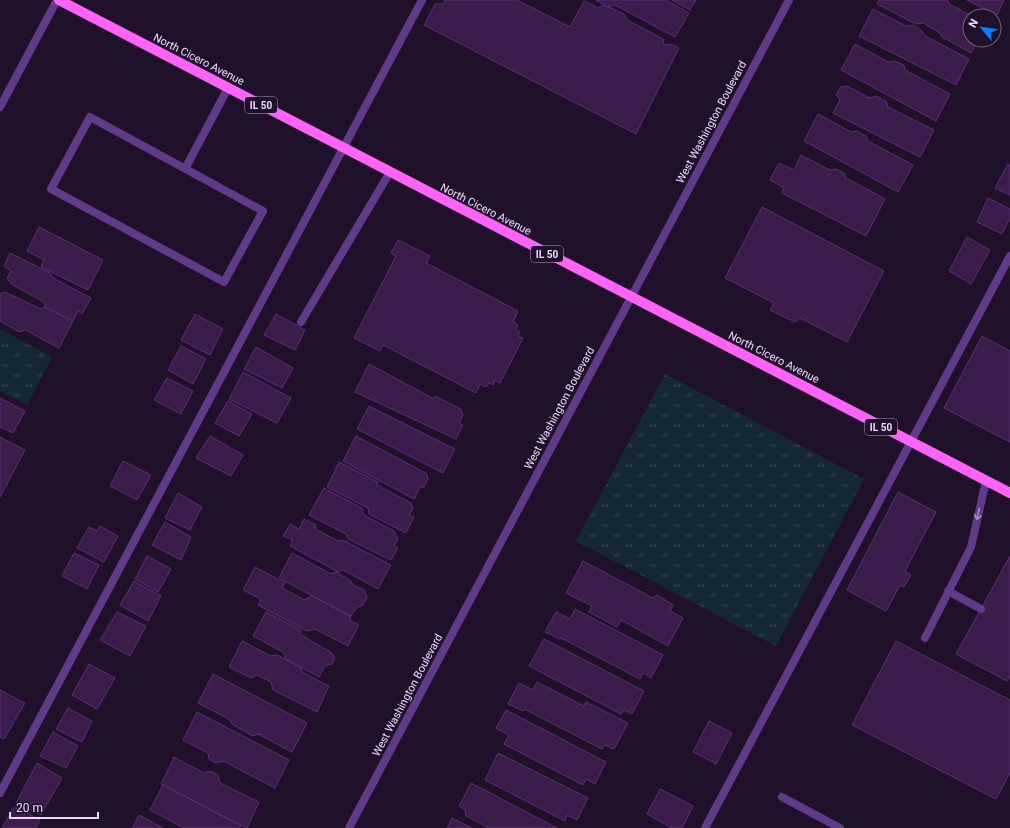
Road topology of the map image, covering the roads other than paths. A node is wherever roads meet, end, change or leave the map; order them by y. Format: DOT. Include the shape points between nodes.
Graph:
graph roads {
  1 [pos="58,0"];
  2 [pos="422,0"];
  3 [pos="789,0"];
  4 [pos="228,88"];
  5 [pos="0,107"];
  6 [pos="343,148"];
  7 [pos="185,169"];
  8 [pos="390,172"];
  9 [pos="1010,256"];
  10 [pos="630,296"];
  11 [pos="301,322"];
  12 [pos="911,442"];
  13 [pos="986,480"];
  14 [pos="1010,493"];
  15 [pos="948,591"];
  16 [pos="981,609"];
  17 [pos="925,638"];
  18 [pos="0,793"];
  19 [pos="782,797"];
  20 [pos="350,828"];
  21 [pos="705,828"];
  22 [pos="840,828"];
  1 -- 4 [label="main road, North Cicero Avenue / IL 50"];
  1 -- 5 [label="street"];
  2 -- 6 [label="street"];
  3 -- 10 [label="street, West Washington Boulevard"];
  4 -- 6 [label="main road, North Cicero Avenue / IL 50"];
  4 -- 7 [label="street"];
  6 -- 8 [label="main road, North Cicero Avenue / IL 50"];
  6 -- 18 [label="street"];
  7 -- 7 [label="street" via="90,117 51,189 224,282 263,211"];
  8 -- 10 [label="main road, North Cicero Avenue / IL 50"];
  8 -- 11 [label="street"];
  9 -- 12 [label="street"];
  10 -- 12 [label="main road, North Cicero Avenue / IL 50"];
  10 -- 20 [label="street, West Washington Boulevard"];
  12 -- 13 [label="main road, North Cicero Avenue / IL 50"];
  12 -- 21 [label="street"];
  13 -- 14 [label="main road, North Cicero Avenue / IL 50"];
  13 -- 15 [label="street, one-way" via="971,547"];
  15 -- 16 [label="street"];
  15 -- 17 [label="street"];
  19 -- 22 [label="street"];
}
